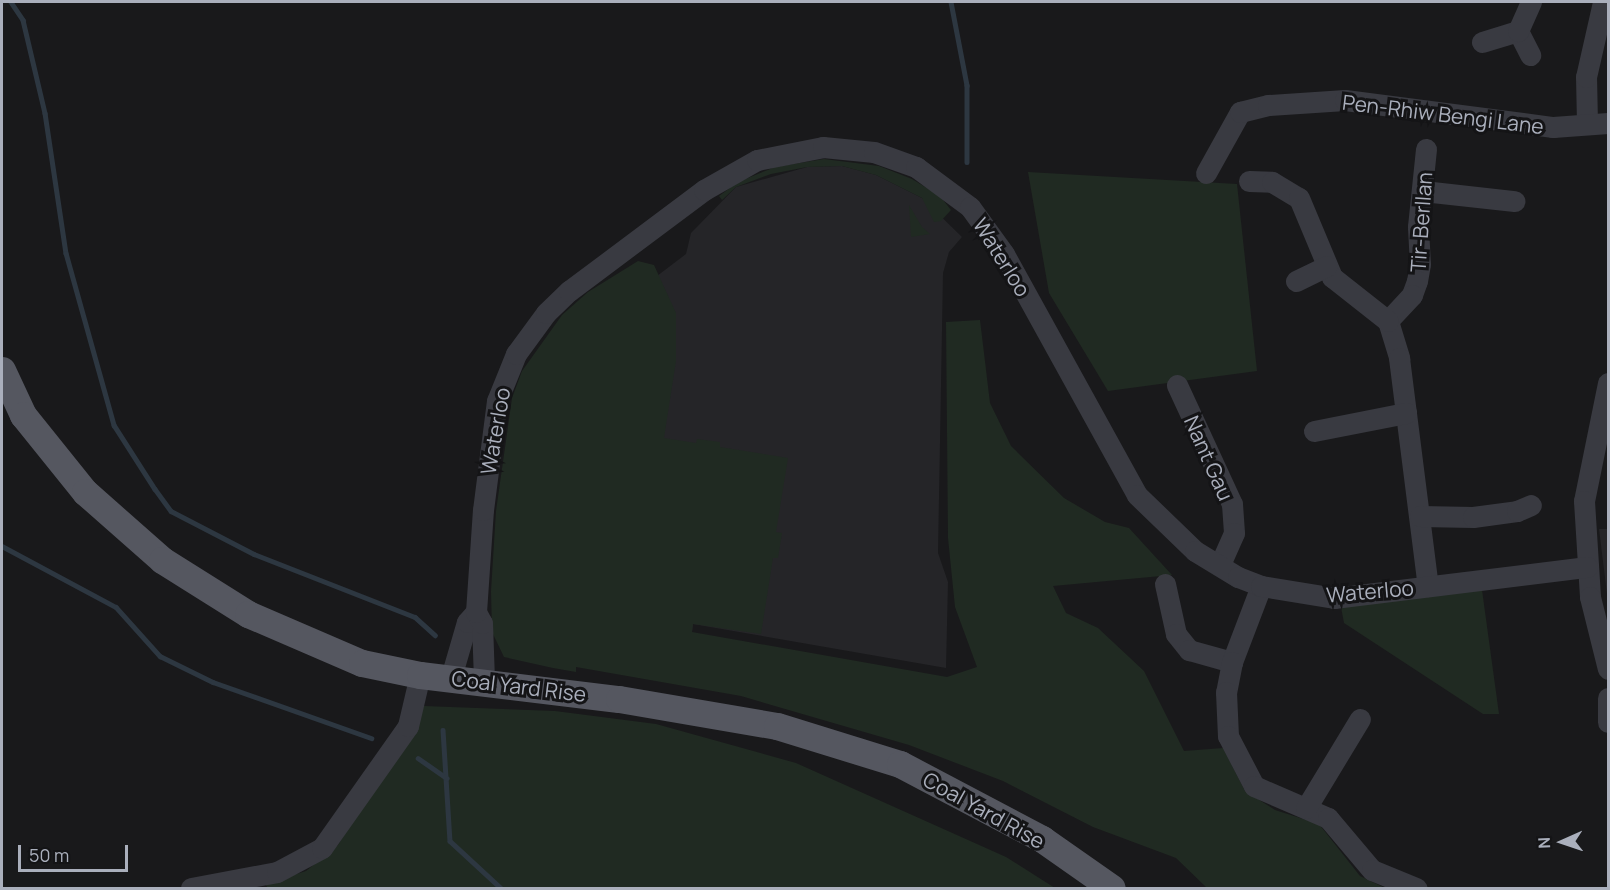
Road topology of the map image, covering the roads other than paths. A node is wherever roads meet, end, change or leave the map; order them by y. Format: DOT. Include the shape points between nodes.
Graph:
graph roads {
  1 [pos="1531,2"];
  2 [pos="1603,2"];
  3 [pos="1518,31"];
  4 [pos="1482,42"];
  5 [pos="1530,55"];
  6 [pos="1587,123"];
  7 [pos="1608,123"];
  8 [pos="1426,149"];
  9 [pos="1206,173"];
  10 [pos="1250,181"];
  11 [pos="1423,191"];
  12 [pos="1514,201"];
  13 [pos="1327,266"];
  14 [pos="1296,281"];
  15 [pos="1388,321"];
  16 [pos="2,370"];
  17 [pos="1608,383"];
  18 [pos="1177,386"];
  19 [pos="1406,413"];
  20 [pos="1314,430"];
  21 [pos="1531,505"];
  22 [pos="1420,516"];
  23 [pos="1220,565"];
  24 [pos="1587,567"];
  25 [pos="1165,584"];
  26 [pos="1261,586"];
  27 [pos="1428,586"];
  28 [pos="476,612"];
  29 [pos="1232,662"];
  30 [pos="1608,669"];
  31 [pos="420,675"];
  32 [pos="451,677"];
  33 [pos="484,680"];
  34 [pos="1608,698"];
  35 [pos="1360,719"];
  36 [pos="1608,722"];
  37 [pos="1306,808"];
  38 [pos="191,888"];
  39 [pos="1112,888"];
  40 [pos="1416,888"];
  1 -- 3 [label="street"];
  2 -- 6 [label="street" via="1586,77"];
  3 -- 4 [label="street"];
  3 -- 5 [label="street"];
  6 -- 7 [label="street, Pen-Rhiw Bengi Lane"];
  6 -- 9 [label="street, Pen-Rhiw Bengi Lane" via="1553,127 1345,100 1268,105 1240,112"];
  8 -- 11 [label="street, Tir-Berllan"];
  10 -- 13 [label="street" via="1272,182 1299,198"];
  11 -- 12 [label="street"];
  11 -- 15 [label="street, Tir-Berllan" via="1417,281 1412,295"];
  13 -- 14 [label="street"];
  13 -- 15 [label="street" via="1344,289"];
  15 -- 19 [label="street"];
  16 -- 31 [label="main road, Coal Yard Rise" via="23,415 84,492 162,560 248,615 306,641 362,663"];
  17 -- 24 [label="street" via="1584,501"];
  18 -- 23 [label="street, Nant Gau" via="1232,504 1234,533"];
  19 -- 20 [label="street"];
  19 -- 22 [label="street"];
  21 -- 22 [label="street" via="1517,511 1473,517"];
  22 -- 27 [label="street"];
  23 -- 26 [label="street, Waterloo"];
  23 -- 28 [label="street, Waterloo" via="1179,537 1137,495 1004,254 970,207 916,167 874,152 823,147 757,160 724,176 569,291 528,335 497,401"];
  24 -- 27 [label="street, Waterloo"];
  24 -- 30 [label="street"];
  25 -- 29 [label="street" via="1176,634 1189,650"];
  26 -- 27 [label="street, Waterloo" via="1334,598"];
  26 -- 29 [label="street"];
  28 -- 32 [label="street, Waterloo" via="468,622"];
  28 -- 33 [label="street, Waterloo" via="482,623"];
  29 -- 37 [label="street" via="1226,692 1228,735 1254,786"];
  31 -- 32 [label="main road, Coal Yard Rise"];
  31 -- 38 [label="street" via="408,726 322,848 277,872"];
  32 -- 33 [label="main road, Coal Yard Rise"];
  33 -- 39 [label="main road, Coal Yard Rise" via="777,726 900,764 1042,839"];
  34 -- 36 [label="street"];
  35 -- 37 [label="street"];
  37 -- 40 [label="street" via="1328,818 1372,870"];
}
